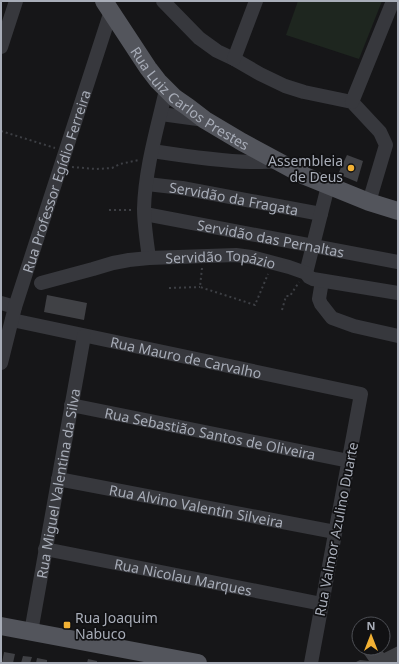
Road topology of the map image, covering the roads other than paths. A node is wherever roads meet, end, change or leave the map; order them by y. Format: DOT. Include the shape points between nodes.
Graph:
graph roads {
  1 [pos="16,1"];
  2 [pos="256,1"];
  3 [pos="393,1"];
  4 [pos="166,3"];
  5 [pos="108,6"];
  6 [pos="1,47"];
  7 [pos="234,59"];
  8 [pos="166,90"];
  9 [pos="352,102"];
  10 [pos="161,114"];
  11 [pos="205,120"];
  12 [pos="392,147"];
  13 [pos="152,153"];
  14 [pos="278,161"];
  15 [pos="147,184"];
  16 [pos="328,186"];
  17 [pos="369,202"];
  18 [pos="144,211"];
  19 [pos="398,211"];
  20 [pos="321,214"];
  21 [pos="313,246"];
  22 [pos="149,258"];
  23 [pos="398,262"];
  24 [pos="306,273"];
  25 [pos="322,281"];
  26 [pos="41,283"];
  27 [pos="398,293"];
  28 [pos="1,303"];
  29 [pos="14,314"];
  30 [pos="84,336"];
  31 [pos="398,336"];
  32 [pos="1,364"];
  33 [pos="361,394"];
  34 [pos="72,405"];
  35 [pos="349,461"];
  36 [pos="58,479"];
  37 [pos="335,532"];
  38 [pos="45,549"];
  39 [pos="322,604"];
  40 [pos="1,626"];
  41 [pos="31,632"];
  42 [pos="198,663"];
  43 [pos="311,663"];
  1 -- 6 [label="street"];
  2 -- 7 [label="street"];
  3 -- 9 [label="street"];
  4 -- 7 [label="street" via="199,38"];
  5 -- 8 [label="main road, Rua Luiz Carlos Prestes" via="148,68"];
  5 -- 29 [label="street, Rua Professor Egídio Ferreira"];
  7 -- 9 [label="street" via="285,86"];
  8 -- 10 [label="street"];
  8 -- 11 [label="main road, Rua Luiz Carlos Prestes"];
  9 -- 12 [label="street"];
  10 -- 11 [label="street"];
  10 -- 13 [label="street"];
  11 -- 14 [label="main road, Rua Luiz Carlos Prestes"];
  12 -- 17 [label="street"];
  13 -- 14 [label="street" via="228,161"];
  13 -- 15 [label="street"];
  14 -- 16 [label="main road, Rua Luiz Carlos Prestes"];
  15 -- 18 [label="street"];
  15 -- 20 [label="street, Servidão da Fragata" via="182,188"];
  16 -- 17 [label="main road, Rua Luiz Carlos Prestes"];
  16 -- 20 [label="street"];
  17 -- 19 [label="main road, Rua Luiz Carlos Prestes"];
  18 -- 21 [label="street, Servidão das Pernaltas"];
  18 -- 22 [label="street"];
  20 -- 21 [label="street"];
  21 -- 23 [label="street, Servidão das Pernaltas"];
  21 -- 24 [label="street"];
  22 -- 24 [label="street, Servidão Topázio" via="236,255 273,262"];
  22 -- 26 [label="street, Servidão Topázio" via="113,263"];
  24 -- 25 [label="street, Servidão Topázio" via="309,277"];
  25 -- 27 [label="street, Servidão Topázio"];
  25 -- 31 [label="street" via="319,299 332,318"];
  28 -- 29 [label="street, Rua Mauro de Carvalho"];
  29 -- 30 [label="street, Rua Mauro de Carvalho"];
  29 -- 32 [label="street, Rua Professor Egídio Ferreira"];
  30 -- 33 [label="street, Rua Mauro de Carvalho"];
  30 -- 34 [label="street, Rua Miguel Valentina da Silva"];
  33 -- 35 [label="street, Rua Valmor Azulino Duarte"];
  34 -- 35 [label="street, Rua Sebastião Santos de Oliveira"];
  34 -- 36 [label="street, Rua Miguel Valentina da Silva"];
  35 -- 37 [label="street, Rua Valmor Azulino Duarte"];
  36 -- 37 [label="street, Rua Alvino Valentin Silveira"];
  36 -- 38 [label="street, Rua Miguel Valentina da Silva"];
  37 -- 39 [label="street, Rua Valmor Azulino Duarte"];
  38 -- 39 [label="street, Rua Nicolau Marques"];
  38 -- 41 [label="street, Rua Miguel Valentina da Silva"];
  39 -- 43 [label="street, Rua Valmor Azulino Duarte"];
  40 -- 41 [label="main road"];
  41 -- 42 [label="main road"];
}
